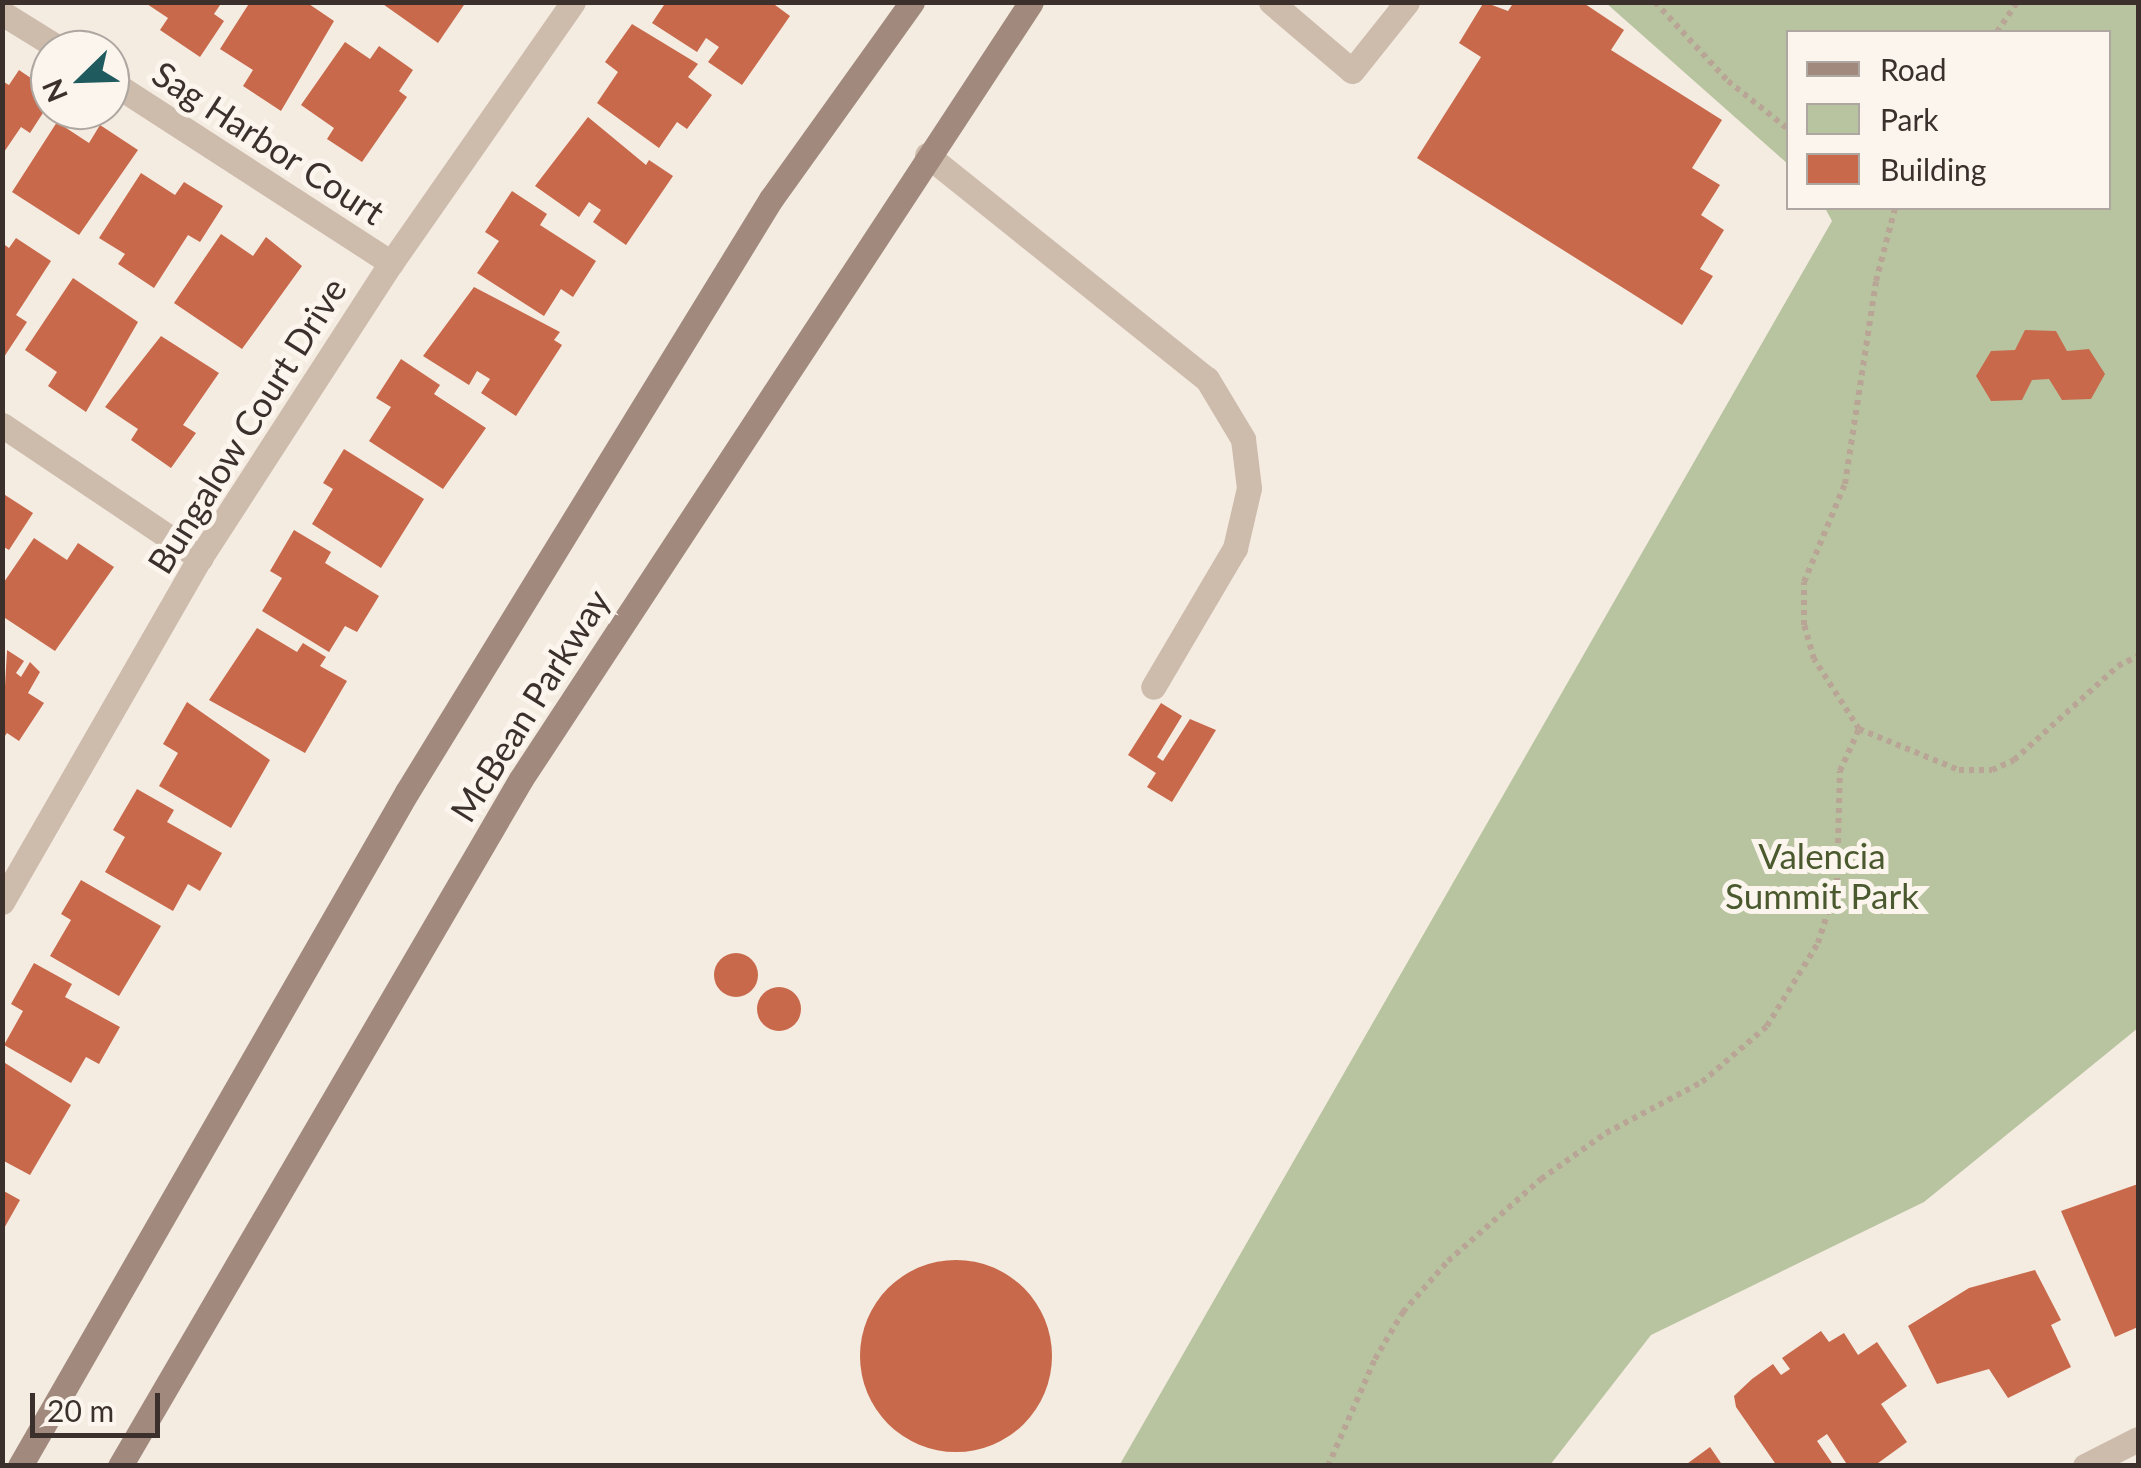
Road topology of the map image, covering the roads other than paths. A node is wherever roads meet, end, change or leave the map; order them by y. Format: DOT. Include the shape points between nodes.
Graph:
graph roads {
  1 [pos="574,2"];
  2 [pos="912,2"];
  3 [pos="1032,2"];
  4 [pos="1271,2"];
  5 [pos="1407,2"];
  6 [pos="2,13"];
  7 [pos="30,30"];
  8 [pos="130,94"];
  9 [pos="928,155"];
  10 [pos="391,262"];
  11 [pos="2,425"];
  12 [pos="200,558"];
  13 [pos="1153,686"];
  14 [pos="10,872"];
  15 [pos="2,902"];
  16 [pos="2138,1439"];
  17 [pos="20,1466"];
  18 [pos="120,1466"];
  19 [pos="2085,1466"];
  1 -- 10 [label="street, Bungalow Court Drive"];
  2 -- 17 [label="main road, McBean Parkway" via="770,199 407,792"];
  3 -- 9 [label="main road, McBean Parkway"];
  4 -- 5 [label="street" via="1352,70"];
  6 -- 7 [label="street"];
  8 -- 10 [label="street, Sag Harbor Court"];
  9 -- 13 [label="street" via="1207,379 1243,440 1250,488 1235,548"];
  9 -- 18 [label="main road, McBean Parkway" via="521,779"];
  10 -- 12 [label="street, Bungalow Court Drive"];
  11 -- 12 [label="street"];
  12 -- 14 [label="street, Bungalow Court Drive"];
  14 -- 15 [label="street, Bungalow Court Drive"];
  16 -- 19 [label="street"];
}
